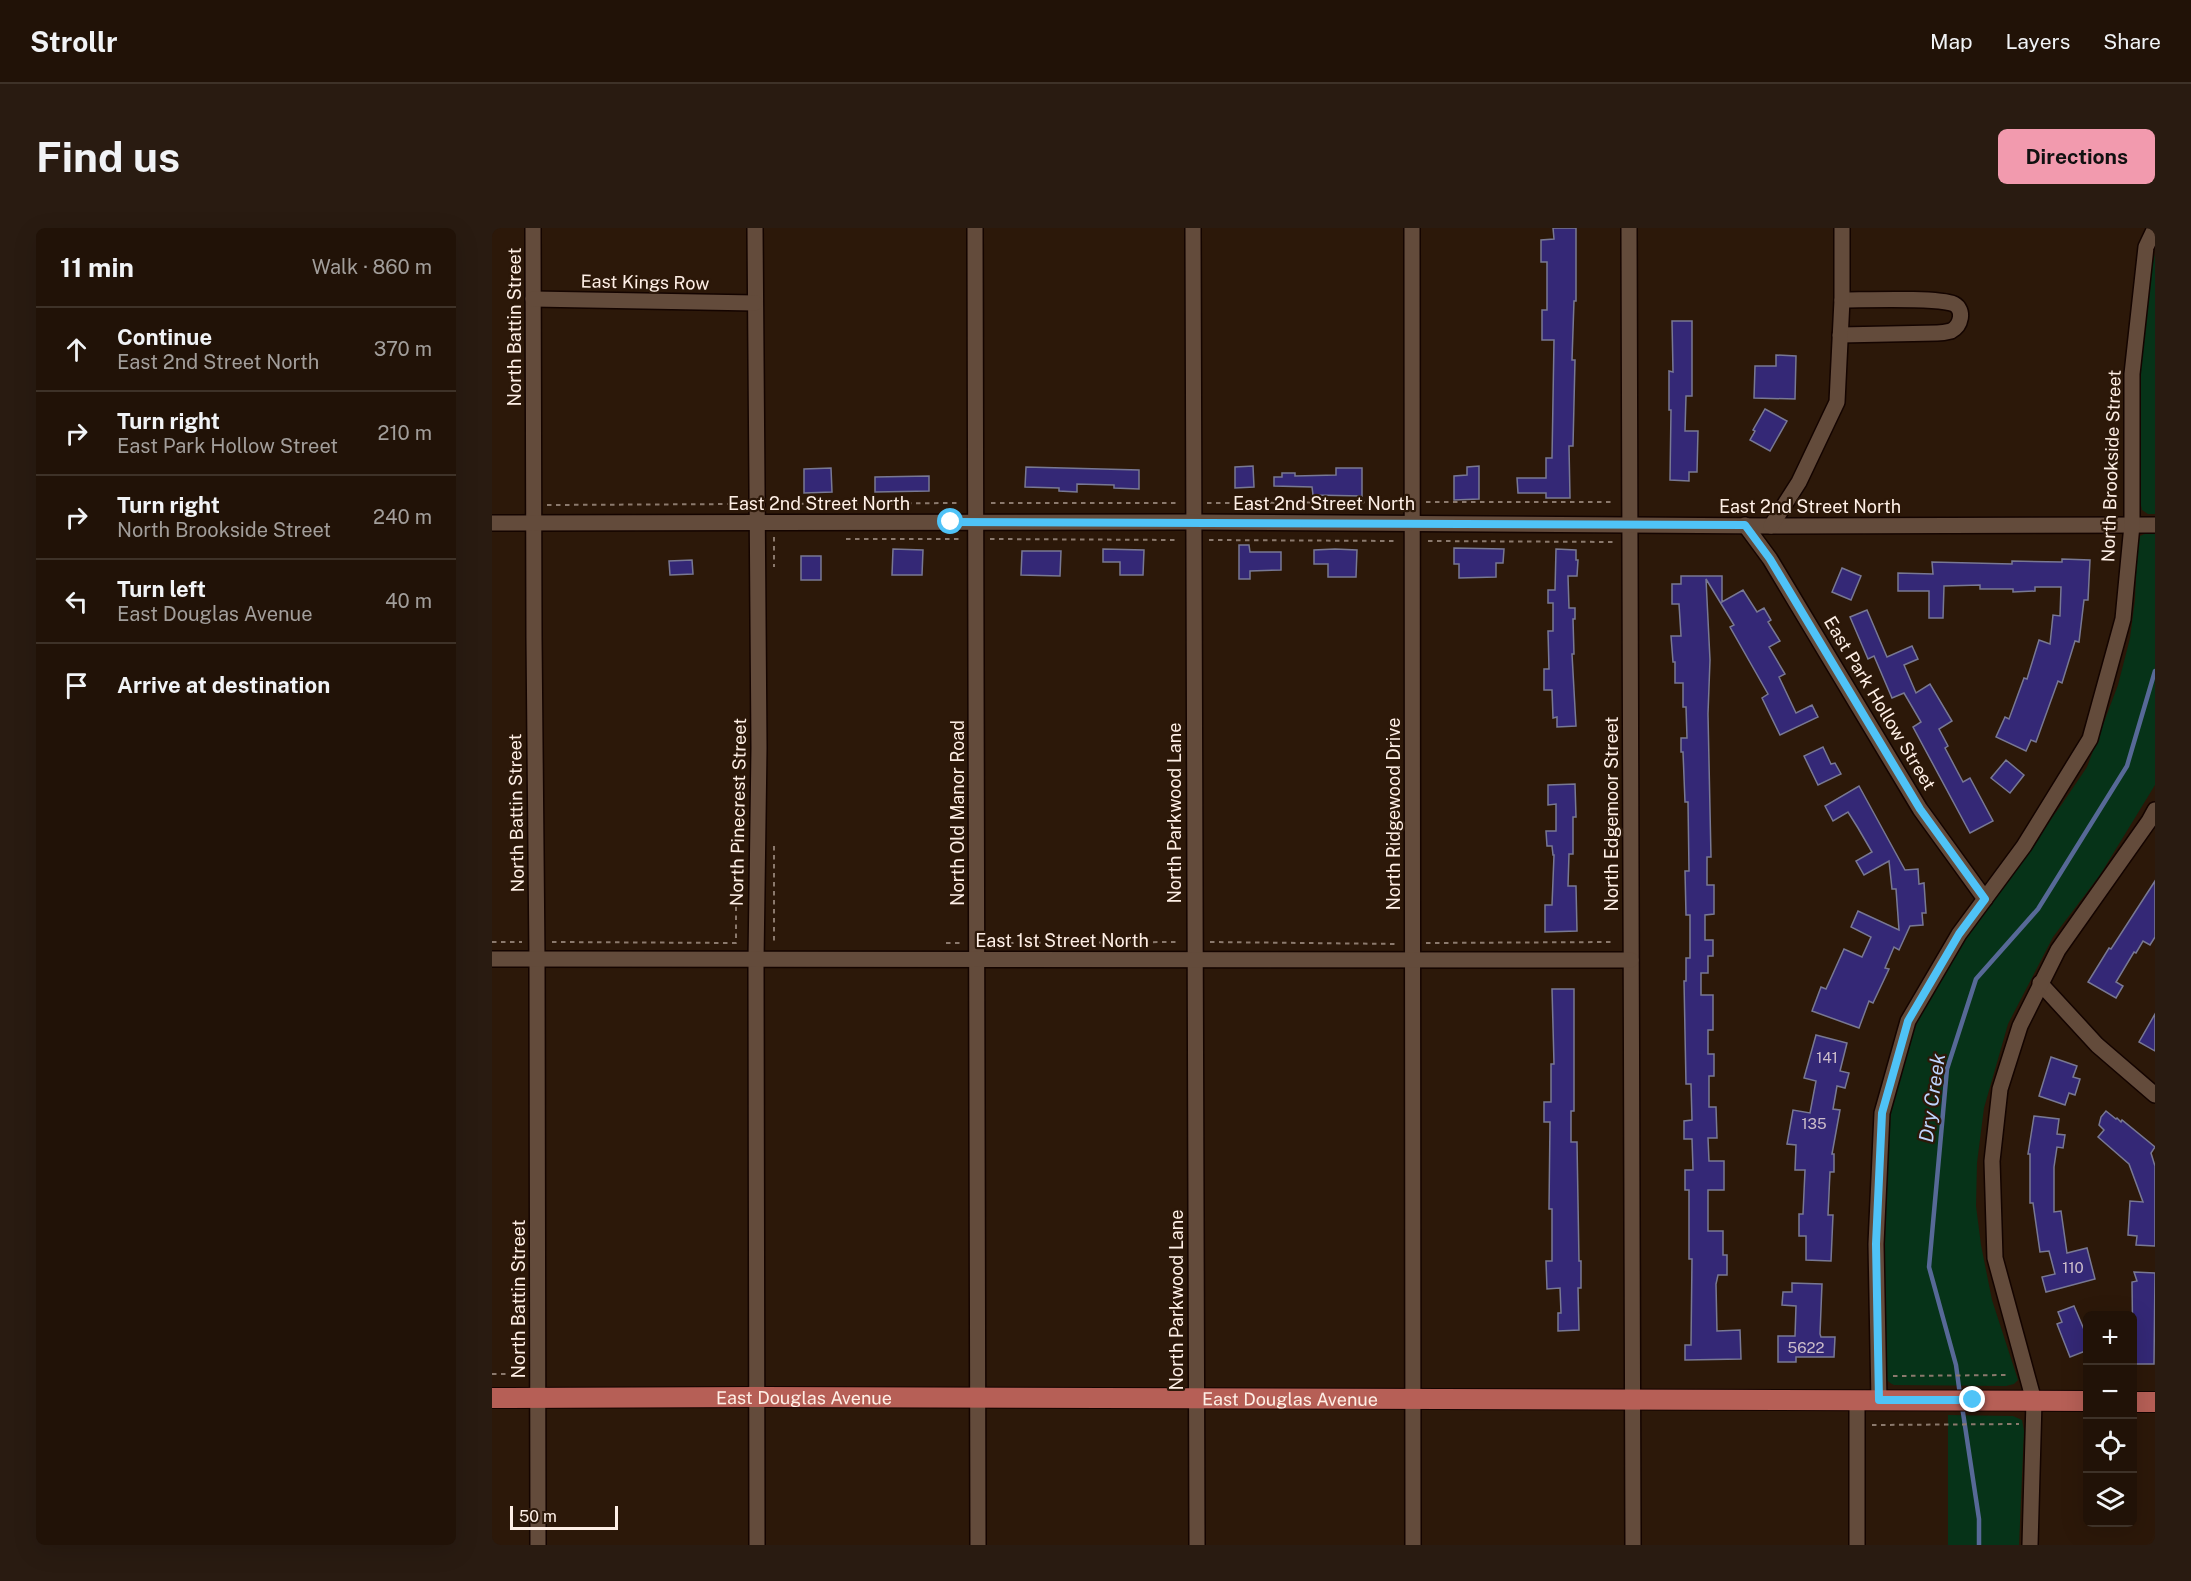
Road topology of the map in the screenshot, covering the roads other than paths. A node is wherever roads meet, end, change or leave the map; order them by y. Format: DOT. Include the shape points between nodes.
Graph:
graph roads {
  1 [pos="534,228"];
  2 [pos="755,228"];
  3 [pos="975,228"];
  4 [pos="1193,228"];
  5 [pos="1412,228"];
  6 [pos="1629,228"];
  7 [pos="1842,228"];
  8 [pos="2155,228"];
  9 [pos="533,299"];
  10 [pos="1842,300"];
  11 [pos="755,303"];
  12 [pos="1840,335"];
  13 [pos="976,522"];
  14 [pos="1194,522"];
  15 [pos="492,523"];
  16 [pos="534,523"];
  17 [pos="758,523"];
  18 [pos="1412,523"];
  19 [pos="1630,525"];
  20 [pos="1745,525"];
  21 [pos="2145,525"];
  22 [pos="1771,526"];
  23 [pos="2155,810"];
  24 [pos="1985,899"];
  25 [pos="492,958"];
  26 [pos="537,959"];
  27 [pos="756,960"];
  28 [pos="977,960"];
  29 [pos="1194,960"];
  30 [pos="1412,960"];
  31 [pos="1631,960"];
  32 [pos="2040,983"];
  33 [pos="2155,1095"];
  34 [pos="757,1397"];
  35 [pos="977,1397"];
  36 [pos="492,1398"];
  37 [pos="536,1399"];
  38 [pos="1196,1399"];
  39 [pos="1632,1399"];
  40 [pos="1412,1400"];
  41 [pos="1857,1400"];
  42 [pos="1879,1400"];
  43 [pos="2034,1401"];
  44 [pos="2083,1401"];
  45 [pos="2137,1402"];
  46 [pos="2155,1402"];
  47 [pos="538,1545"];
  48 [pos="757,1545"];
  49 [pos="978,1545"];
  50 [pos="1197,1545"];
  51 [pos="1413,1545"];
  52 [pos="1633,1545"];
  53 [pos="1857,1545"];
  54 [pos="2030,1545"];
  1 -- 9 [label="street, North Battin Street"];
  2 -- 11 [label="street, North Pinecrest Street"];
  3 -- 13 [label="street, North Old Manor Road"];
  4 -- 14 [label="street, North Parkwood Lane"];
  5 -- 18 [label="street, North Ridgewood Drive"];
  6 -- 19 [label="street, North Edgemoor Street"];
  7 -- 10 [label="street"];
  8 -- 21 [label="street, North Brookside Street" via="2146,247 2132,374"];
  9 -- 11 [label="street, East Kings Row"];
  9 -- 16 [label="street, North Battin Street"];
  10 -- 12 [label="street"];
  10 -- 12 [label="street" via="1940,301 1956,305 1960,319 1951,331 1937,333"];
  11 -- 17 [label="street, North Pinecrest Street"];
  12 -- 22 [label="street" via="1837,402 1799,482"];
  13 -- 14 [label="street, East 2nd Street North"];
  13 -- 17 [label="street, East 2nd Street North"];
  13 -- 28 [label="street, North Old Manor Road"];
  14 -- 18 [label="street, East 2nd Street North"];
  14 -- 29 [label="street, North Parkwood Lane"];
  15 -- 16 [label="street, East 2nd Street North"];
  16 -- 17 [label="street, East 2nd Street North"];
  16 -- 26 [label="street, North Battin Street"];
  17 -- 27 [label="street, North Pinecrest Street"];
  18 -- 19 [label="street, East 2nd Street North"];
  18 -- 30 [label="street, North Ridgewood Drive"];
  19 -- 20 [label="street, East 2nd Street North"];
  19 -- 31 [label="street, North Edgemoor Street"];
  20 -- 22 [label="street, East 2nd Street North"];
  20 -- 24 [label="street, East Park Hollow Street" via="1770,559 1920,809"];
  21 -- 22 [label="street, East 2nd Street North"];
  21 -- 24 [label="street, North Brookside Street" via="2090,739 2024,846"];
  23 -- 32 [label="street" via="2058,950"];
  24 -- 42 [label="street, North Brookside Street" via="1959,934 1908,1021 1882,1113 1876,1244"];
  25 -- 26 [label="street, East 1st Street North"];
  26 -- 27 [label="street, East 1st Street North"];
  26 -- 37 [label="street, North Battin Street"];
  27 -- 28 [label="street, East 1st Street North"];
  27 -- 34 [label="street, North Pinecrest Street"];
  28 -- 29 [label="street, East 1st Street North"];
  28 -- 35 [label="street, North Old Manor Road"];
  29 -- 30 [label="street, East 1st Street North"];
  29 -- 38 [label="street, North Parkwood Lane"];
  30 -- 31 [label="street, East 1st Street North"];
  30 -- 40 [label="street, North Ridgewood Drive"];
  31 -- 39 [label="street, North Edgemoor Street"];
  32 -- 33 [label="street" via="2097,1045"];
  32 -- 43 [label="street" via="2020,1026 2000,1089 1992,1161 1995,1258"];
  34 -- 35 [label="main road, East Douglas Avenue"];
  34 -- 37 [label="main road, East Douglas Avenue"];
  34 -- 48 [label="street, North Pinecrest Street"];
  35 -- 38 [label="main road, East Douglas Avenue"];
  35 -- 49 [label="street, North Old Manor Road"];
  36 -- 37 [label="main road, East Douglas Avenue"];
  37 -- 47 [label="street, North Battin Street"];
  38 -- 40 [label="main road, East Douglas Avenue"];
  38 -- 50 [label="street, North Parkwood Lane"];
  39 -- 40 [label="main road, East Douglas Avenue"];
  39 -- 41 [label="main road, East Douglas Avenue"];
  39 -- 52 [label="street, North Edgemoor Street"];
  40 -- 51 [label="street, North Ridgewood Drive"];
  41 -- 42 [label="main road, East Douglas Avenue"];
  41 -- 53 [label="street"];
  42 -- 43 [label="main road, East Douglas Avenue"];
  43 -- 44 [label="main road, East Douglas Avenue"];
  43 -- 54 [label="street"];
  45 -- 46 [label="main road"];
}
